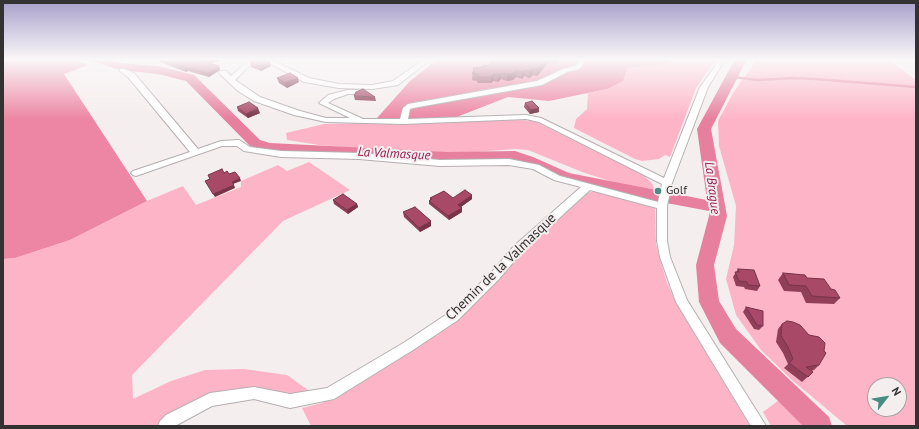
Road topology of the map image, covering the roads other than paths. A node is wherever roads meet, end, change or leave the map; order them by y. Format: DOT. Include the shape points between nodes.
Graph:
graph roads {
  1 [pos="134,79"];
  2 [pos="306,79"];
  3 [pos="400,79"];
  4 [pos="547,79"];
  5 [pos="709,79"];
  6 [pos="231,80"];
  7 [pos="368,92"];
  8 [pos="366,122"];
  9 [pos="404,122"];
  10 [pos="196,153"];
  11 [pos="136,173"];
  12 [pos="667,183"];
  13 [pos="588,186"];
  14 [pos="663,200"];
  15 [pos="165,426"];
  16 [pos="760,426"];
  1 -- 10 [label="street"];
  2 -- 3 [label="street" via="339,86 372,87 395,83"];
  4 -- 9 [label="street" via="539,83 411,106 407,108"];
  5 -- 12 [label="street" via="704,87"];
  6 -- 8 [label="street" via="257,99 297,113 326,120"];
  7 -- 8 [label="street" via="348,92 331,97 323,103"];
  8 -- 9 [label="street"];
  9 -- 12 [label="street" via="526,117 541,120"];
  10 -- 11 [label="street"];
  10 -- 13 [label="street" via="222,144 239,143 247,149 281,154 440,162 509,162 536,166 556,178"];
  12 -- 14 [label="street"];
  13 -- 14 [label="street"];
  13 -- 15 [label="street, Chemin de la Valmasque" via="518,249 495,276 454,316 329,394 290,401 254,393 210,400 171,420"];
  14 -- 16 [label="street" via="661,222 665,257 682,302"];
}
